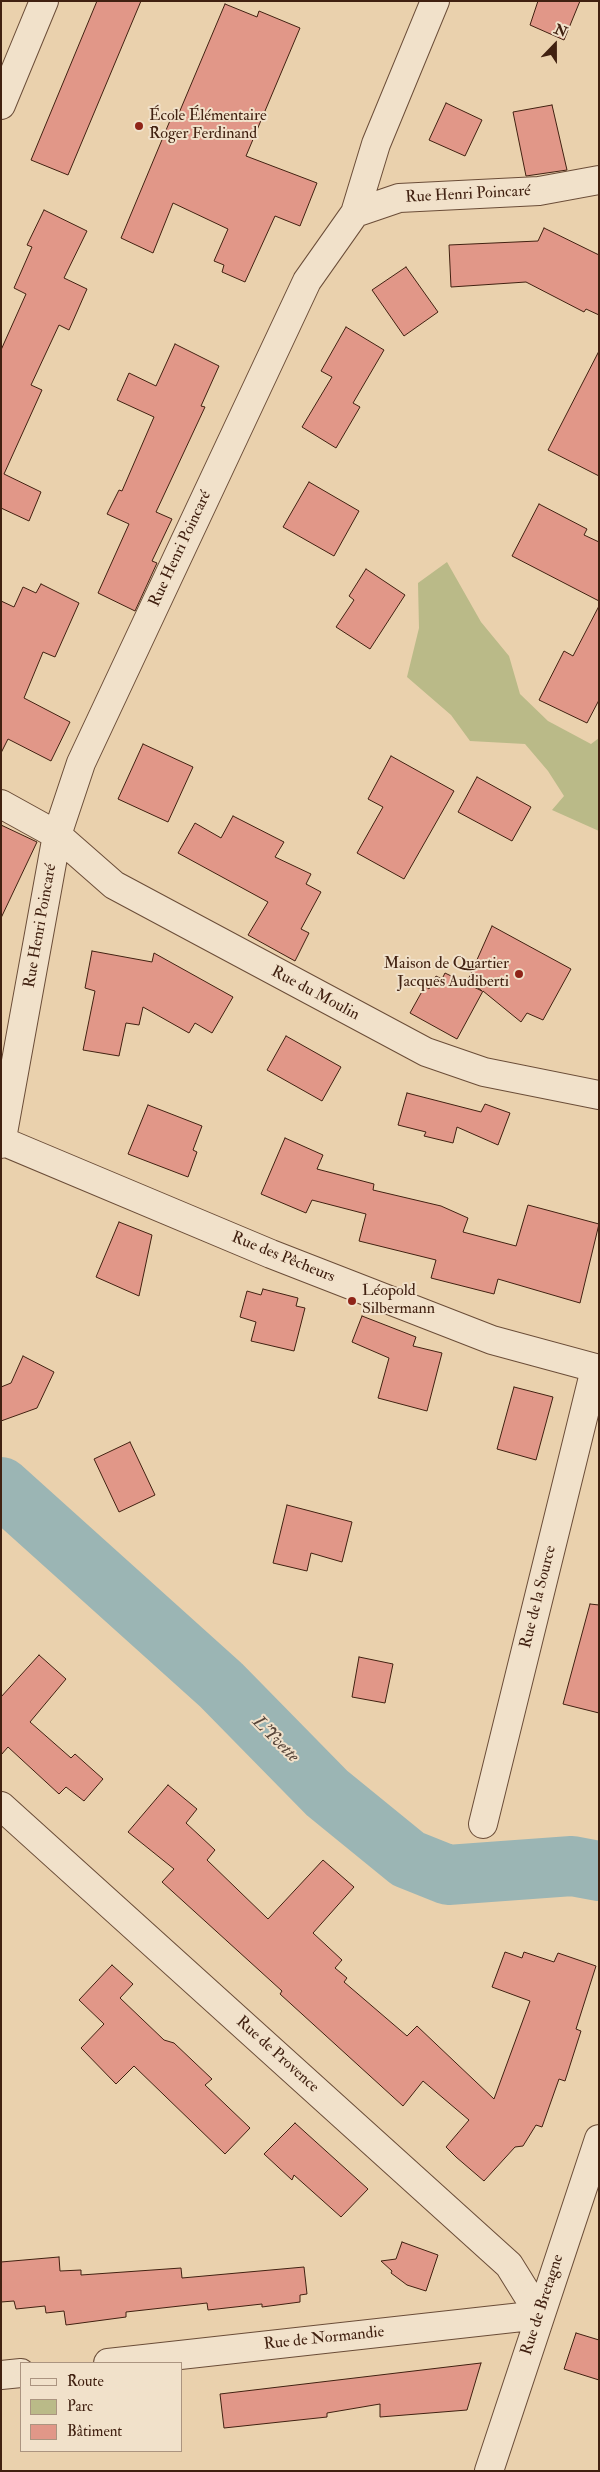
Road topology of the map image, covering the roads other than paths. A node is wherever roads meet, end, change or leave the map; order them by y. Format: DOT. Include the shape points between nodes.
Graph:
graph roads {
  1 [pos="44,1"];
  2 [pos="435,1"];
  3 [pos="1,105"];
  4 [pos="599,180"];
  5 [pos="355,212"];
  6 [pos="1,804"];
  7 [pos="58,835"];
  8 [pos="10,1046"];
  9 [pos="599,1094"];
  10 [pos="2,1142"];
  11 [pos="597,1370"];
  12 [pos="1,1806"];
  13 [pos="484,1824"];
  14 [pos="599,2139"];
  15 [pos="540,2315"];
  16 [pos="117,2362"];
  17 [pos="20,2373"];
  18 [pos="1,2375"];
  19 [pos="489,2471"];
  1 -- 3 [label="street"];
  2 -- 5 [label="street" via="376,144"];
  4 -- 5 [label="street, Rue Henri Poincaré" via="539,192 399,198"];
  5 -- 7 [label="street, Rue Henri Poincaré" via="307,281 81,763"];
  6 -- 7 [label="street, Rue du Moulin"];
  7 -- 8 [label="street, Rue Henri Poincaré"];
  7 -- 9 [label="street, Rue du Moulin" via="114,885 426,1052 484,1072"];
  8 -- 10 [label="street, Rue Henri Poincaré"];
  10 -- 11 [label="street, Rue des Pêcheurs" via="271,1254 483,1336"];
  11 -- 13 [label="street, Rue de la Source"];
  12 -- 15 [label="street, Rue de Provence" via="509,2265"];
  14 -- 15 [label="street, Rue de Bretagne"];
  15 -- 16 [label="street, Rue de Normandie"];
  15 -- 19 [label="street, Rue de Bretagne"];
  17 -- 18 [label="street"];
}
